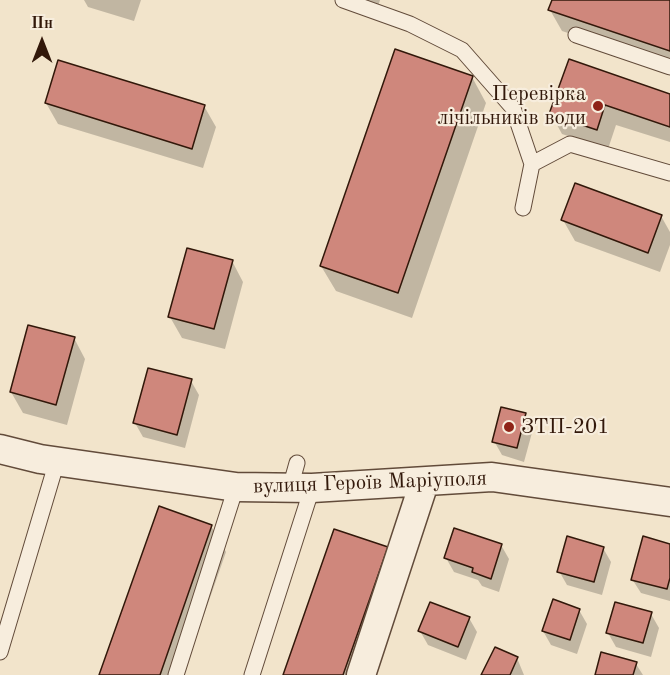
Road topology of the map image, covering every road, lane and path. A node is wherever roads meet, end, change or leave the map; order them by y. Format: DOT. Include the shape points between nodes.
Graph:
graph roads {
  1 [pos="343,0"];
  2 [pos="576,36"];
  3 [pos="670,67"];
  4 [pos="532,164"];
  5 [pos="670,173"];
  6 [pos="524,208"];
  7 [pos="0,449"];
  8 [pos="57,461"];
  9 [pos="300,480"];
  10 [pos="424,483"];
  11 [pos="236,487"];
  12 [pos="670,502"];
  13 [pos="0,652"];
  14 [pos="176,675"];
  15 [pos="252,675"];
  16 [pos="361,675"];
  1 -- 4 [label="lane" via="410,24 462,50 513,108"];
  2 -- 3 [label="lane"];
  4 -- 5 [label="lane" via="570,144"];
  4 -- 6 [label="lane"];
  7 -- 8 [label="street, вулиця Героїв Маріуполя"];
  8 -- 11 [label="street, вулиця Героїв Маріуполя"];
  8 -- 13 [label="lane"];
  9 -- 10 [label="street, вулиця Героїв Маріуполя"];
  9 -- 11 [label="street, вулиця Героїв Маріуполя"];
  9 -- 15 [label="lane"];
  10 -- 12 [label="street, вулиця Героїв Маріуполя" via="492,477"];
  10 -- 16 [label="street"];
  11 -- 14 [label="lane"];
}
